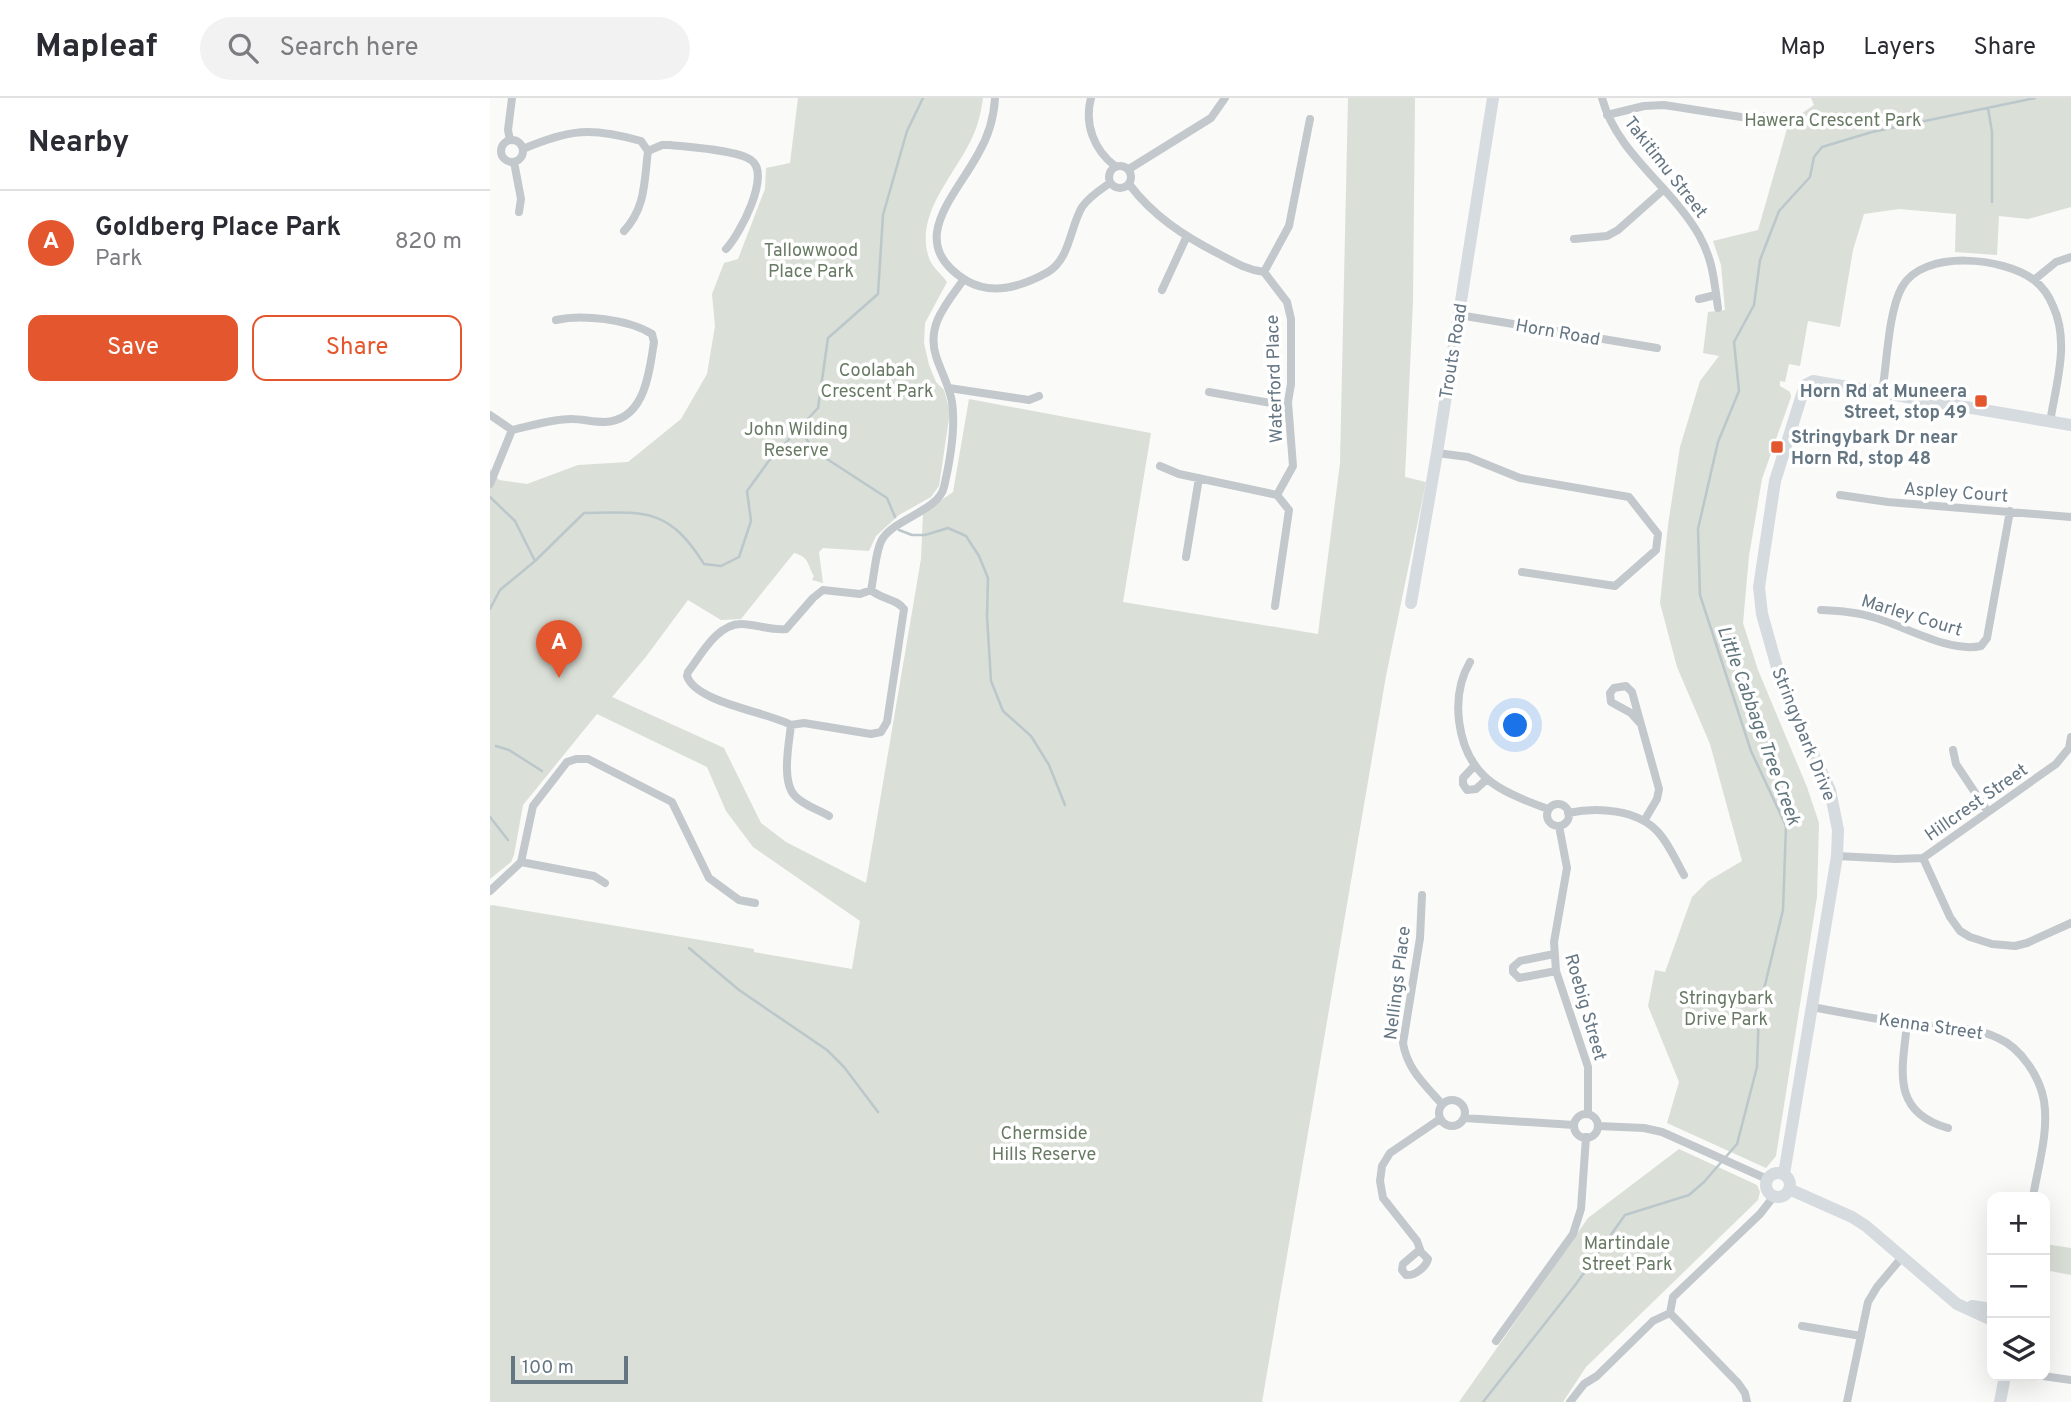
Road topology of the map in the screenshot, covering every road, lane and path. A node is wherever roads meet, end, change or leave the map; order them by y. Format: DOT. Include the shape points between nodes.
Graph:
graph roads {
  1 [pos="512,98"];
  2 [pos="995,98"];
  3 [pos="1091,98"];
  4 [pos="1225,98"];
  5 [pos="1493,98"];
  6 [pos="1602,98"];
  7 [pos="1607,115"];
  8 [pos="1310,118"];
  9 [pos="1754,119"];
  10 [pos="510,140"];
  11 [pos="523,149"];
  12 [pos="648,151"];
  13 [pos="501,153"];
  14 [pos="490,155"];
  15 [pos="514,162"];
  16 [pos="1115,166"];
  17 [pos="1129,169"];
  18 [pos="1110,183"];
  19 [pos="1129,184"];
  20 [pos="1662,190"];
  21 [pos="519,212"];
  22 [pos="624,231"];
  23 [pos="1186,238"];
  24 [pos="1574,239"];
  25 [pos="726,249"];
  26 [pos="2071,257"];
  27 [pos="1264,272"];
  28 [pos="964,279"];
  29 [pos="2034,280"];
  30 [pos="1162,290"];
  31 [pos="1716,295"];
  32 [pos="1699,299"];
  33 [pos="1718,308"];
  34 [pos="1458,315"];
  35 [pos="556,320"];
  36 [pos="2066,329"];
  37 [pos="1657,348"];
  38 [pos="949,388"];
  39 [pos="1209,392"];
  40 [pos="1882,393"];
  41 [pos="1039,396"];
  42 [pos="1288,402"];
  43 [pos="490,415"];
  44 [pos="2050,422"];
  45 [pos="2071,425"];
  46 [pos="512,430"];
  47 [pos="1437,453"];
  48 [pos="1160,466"];
  49 [pos="1199,478"];
  50 [pos="490,484"];
  51 [pos="1277,495"];
  52 [pos="1840,495"];
  53 [pos="2010,511"];
  54 [pos="2071,517"];
  55 [pos="1186,557"];
  56 [pos="1522,572"];
  57 [pos="871,590"];
  58 [pos="1411,603"];
  59 [pos="1275,606"];
  60 [pos="1821,610"];
  61 [pos="1470,662"];
  62 [pos="1640,723"];
  63 [pos="791,725"];
  64 [pos="2071,737"];
  65 [pos="2070,748"];
  66 [pos="1953,750"];
  67 [pos="1475,765"];
  68 [pos="1487,779"];
  69 [pos="1548,809"];
  70 [pos="1988,812"];
  71 [pos="1568,813"];
  72 [pos="829,816"];
  73 [pos="1644,821"];
  74 [pos="1559,826"];
  75 [pos="1837,856"];
  76 [pos="1923,858"];
  77 [pos="521,862"];
  78 [pos="1684,875"];
  79 [pos="605,883"];
  80 [pos="490,891"];
  81 [pos="1422,895"];
  82 [pos="755,903"];
  83 [pos="2071,923"];
  84 [pos="1554,954"];
  85 [pos="1556,971"];
  86 [pos="1812,1007"];
  87 [pos="1907,1024"];
  88 [pos="1442,1104"];
  89 [pos="1588,1114"];
  90 [pos="1464,1118"];
  91 [pos="1440,1119"];
  92 [pos="1574,1125"];
  93 [pos="1598,1126"];
  94 [pos="1948,1128"];
  95 [pos="1586,1137"];
  96 [pos="1784,1174"];
  97 [pos="1767,1179"];
  98 [pos="1790,1189"];
  99 [pos="2034,1192"];
  100 [pos="1774,1196"];
  101 [pos="1421,1252"];
  102 [pos="1903,1256"];
  103 [pos="1957,1304"];
  104 [pos="1987,1309"];
  105 [pos="1670,1313"];
  106 [pos="1988,1318"];
  107 [pos="1801,1326"];
  108 [pos="1861,1336"];
  109 [pos="1496,1341"];
  110 [pos="2050,1377"];
  111 [pos="2071,1380"];
  112 [pos="2004,1381"];
  113 [pos="1570,1402"];
  114 [pos="1747,1402"];
  115 [pos="1847,1402"];
  116 [pos="2000,1402"];
  1 -- 10 [label="street"];
  2 -- 28 [label="street" via="979,152 936,227 941,255"];
  3 -- 16 [label="street" via="1091,135"];
  4 -- 17 [label="street" via="1211,118"];
  5 -- 34 [label="street, Trouts Road"];
  6 -- 7 [label="street, Takitimu Street"];
  7 -- 9 [label="street" via="1664,106"];
  7 -- 20 [label="street, Takitimu Street" via="1615,133"];
  8 -- 27 [label="street" via="1289,226"];
  10 -- 11 [label="street"];
  10 -- 13 [label="street"];
  11 -- 12 [label="street" via="569,132 590,131 641,141"];
  11 -- 15 [label="street"];
  12 -- 22 [label="street" via="640,208"];
  12 -- 25 [label="street" via="670,145 734,154 757,166 755,194 736,239"];
  13 -- 14 [label="street"];
  13 -- 15 [label="street"];
  15 -- 21 [label="street"];
  16 -- 17 [label="street"];
  16 -- 18 [label="street"];
  17 -- 19 [label="street"];
  18 -- 19 [label="street" via="1119,188"];
  18 -- 28 [label="street" via="1084,205 1063,255 1049,271 1006,289"];
  19 -- 23 [label="street"];
  20 -- 24 [label="street" via="1618,230 1607,236"];
  20 -- 31 [label="street, Takitimu Street" via="1699,236 1714,273"];
  23 -- 27 [label="street" via="1250,270"];
  23 -- 30 [label="street"];
  26 -- 29 [label="street" via="2056,262"];
  27 -- 42 [label="street, Waterford Place" via="1287,302 1291,319"];
  28 -- 38 [label="street" via="938,314 933,335 935,354"];
  29 -- 36 [label="street"];
  29 -- 40 [label="street" via="1997,264 1961,261 1936,263 1908,279 1896,301"];
  31 -- 32 [label="street"];
  31 -- 33 [label="street, Takitimu Street"];
  34 -- 37 [label="street, Horn Road"];
  34 -- 47 [label="street, Trouts Road"];
  35 -- 46 [label="street" via="572,316 626,323 652,334 643,397 618,419 569,419"];
  36 -- 44 [label="street"];
  38 -- 41 [label="street" via="1029,400"];
  38 -- 57 [label="street" via="953,422 942,494 880,540"];
  39 -- 42 [label="street"];
  40 -- 44 [label="street"];
  40 -- 75 [label="street, Stringybark Drive" via="1807,382 1775,481 1762,555 1762,614 1784,692 1830,790 1838,830"];
  42 -- 51 [label="street, Waterford Place" via="1293,466"];
  43 -- 46 [label="street"];
  44 -- 45 [label="street"];
  46 -- 50 [label="street"];
  47 -- 56 [label="street" via="1468,457 1520,478 1629,497 1658,534 1656,550 1615,586"];
  47 -- 58 [label="street, Trouts Road"];
  48 -- 49 [label="street"];
  49 -- 51 [label="street"];
  49 -- 55 [label="street"];
  51 -- 59 [label="street" via="1289,510"];
  52 -- 53 [label="street, Aspley Court"];
  53 -- 54 [label="street, Aspley Court"];
  53 -- 60 [label="street, Marley Court" via="1987,638 1981,646 1966,648 1875,617"];
  57 -- 63 [label="street" via="904,609 885,727 871,734"];
  57 -- 63 [label="street" via="860,594 823,590 786,629 727,627 688,672 688,680 698,689 742,710"];
  61 -- 67 [label="street" via="1460,683 1459,708 1462,735"];
  62 -- 62 [label="street" via="1611,702 1614,688 1630,688"];
  62 -- 73 [label="street" via="1659,789"];
  63 -- 72 [label="street" via="787,768 794,796"];
  64 -- 65 [label="street, Hillcrest Street"];
  65 -- 70 [label="street, Hillcrest Street" via="2056,764"];
  66 -- 70 [label="street" via="1956,764"];
  67 -- 68 [label="street"];
  67 -- 68 [label="street" via="1463,778 1464,787 1476,789"];
  68 -- 69 [label="street"];
  69 -- 71 [label="street" via="1561,805"];
  69 -- 74 [label="street, Roebig Street" via="1548,821"];
  70 -- 76 [label="street, Hillcrest Street"];
  71 -- 73 [label="street" via="1601,811"];
  71 -- 74 [label="street"];
  73 -- 78 [label="street" via="1663,838"];
  74 -- 84 [label="street, Roebig Street" via="1567,868"];
  75 -- 76 [label="street, Hillcrest Street"];
  75 -- 86 [label="street, Stringybark Drive"];
  76 -- 83 [label="street" via="1950,917 1970,937 2015,946"];
  77 -- 79 [label="street" via="594,876"];
  77 -- 80 [label="street"];
  77 -- 82 [label="street" via="533,806 567,762 589,759 672,802 709,878 739,900"];
  81 -- 88 [label="street, Nellings Place" via="1403,1043 1416,1075"];
  84 -- 85 [label="street, Roebig Street"];
  84 -- 85 [label="street" via="1520,961 1513,972 1519,978"];
  85 -- 89 [label="street, Roebig Street" via="1588,1067"];
  86 -- 87 [label="street, Kenna Street"];
  86 -- 96 [label="street, Stringybark Drive"];
  87 -- 94 [label="street" via="1904,1093 1922,1117"];
  87 -- 99 [label="street, Kenna Street" via="1991,1035 2008,1043 2029,1065 2040,1085 2045,1112"];
  88 -- 90 [label="street, Nellings Place" via="1461,1103"];
  88 -- 91 [label="street"];
  89 -- 92 [label="street" via="1577,1118"];
  89 -- 93 [label="street"];
  90 -- 91 [label="street" via="1454,1126"];
  90 -- 92 [label="street"];
  91 -- 101 [label="street" via="1390,1153 1381,1173 1383,1198"];
  92 -- 95 [label="street" via="1578,1134"];
  93 -- 95 [label="street"];
  93 -- 97 [label="street" via="1662,1132"];
  95 -- 109 [label="street" via="1581,1209 1573,1234"];
  96 -- 97 [label="street"];
  96 -- 98 [label="street"];
  97 -- 100 [label="street" via="1766,1187"];
  98 -- 100 [label="street"];
  98 -- 102 [label="street" via="1852,1217"];
  100 -- 105 [label="street" via="1673,1297"];
  102 -- 103 [label="street"];
  102 -- 108 [label="street" via="1868,1302"];
  103 -- 104 [label="street"];
  103 -- 106 [label="street"];
  105 -- 113 [label="street" via="1653,1321"];
  105 -- 114 [label="street" via="1738,1383"];
  107 -- 108 [label="street"];
  108 -- 115 [label="street"];
  110 -- 111 [label="street"];
  112 -- 116 [label="street"];
}
